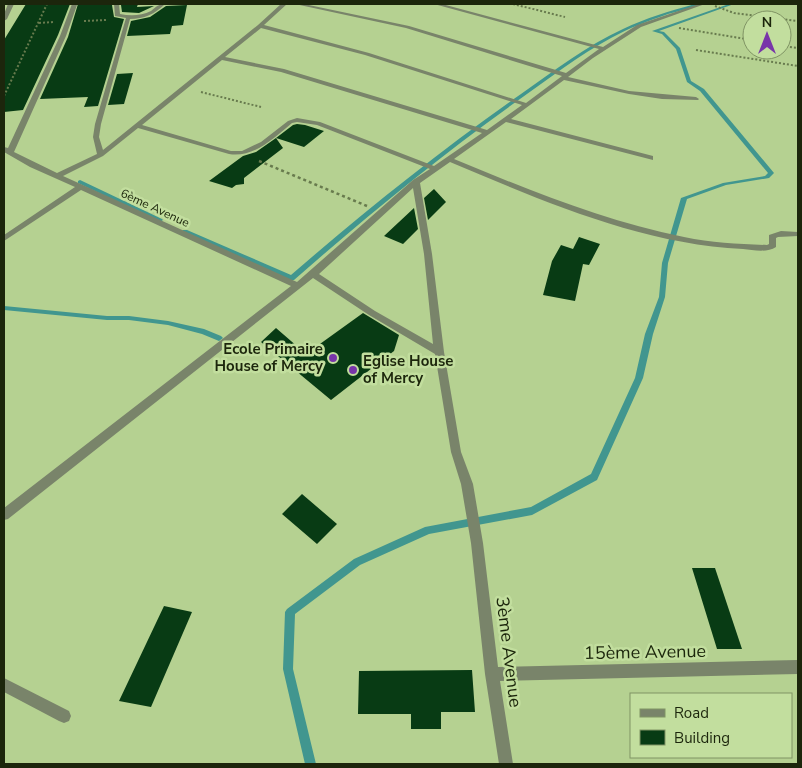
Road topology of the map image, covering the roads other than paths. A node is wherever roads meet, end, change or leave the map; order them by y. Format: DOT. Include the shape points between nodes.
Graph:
graph roads {
  1 [pos="11,4"];
  2 [pos="116,4"];
  3 [pos="162,4"];
  4 [pos="284,4"];
  5 [pos="298,4"];
  6 [pos="437,4"];
  7 [pos="703,4"];
  8 [pos="74,5"];
  9 [pos="4,19"];
  10 [pos="128,19"];
  11 [pos="260,26"];
  12 [pos="604,49"];
  13 [pos="220,58"];
  14 [pos="565,77"];
  15 [pos="696,100"];
  16 [pos="527,105"];
  17 [pos="505,120"];
  18 [pos="136,126"];
  19 [pos="487,132"];
  20 [pos="7,150"];
  21 [pos="101,155"];
  22 [pos="650,158"];
  23 [pos="450,159"];
  24 [pos="436,168"];
  25 [pos="59,175"];
  26 [pos="416,182"];
  27 [pos="82,186"];
  28 [pos="798,234"];
  29 [pos="4,239"];
  30 [pos="313,274"];
  31 [pos="298,286"];
  32 [pos="439,352"];
  33 [pos="4,515"];
  34 [pos="798,667"];
  35 [pos="492,674"];
  36 [pos="4,685"];
  37 [pos="64,716"];
  38 [pos="506,764"];
  1 -- 9 [label="street"];
  2 -- 10 [label="street" via="117,15"];
  3 -- 10 [label="street" via="154,13"];
  4 -- 11 [label="street"];
  5 -- 14 [label="street" via="407,28"];
  6 -- 12 [label="street"];
  7 -- 12 [label="street" via="639,26"];
  8 -- 20 [label="street" via="63,36"];
  10 -- 21 [label="street" via="98,124 96,137"];
  11 -- 13 [label="street"];
  11 -- 16 [label="street" via="366,54"];
  12 -- 14 [label="street"];
  13 -- 18 [label="street"];
  13 -- 19 [label="street" via="282,70"];
  14 -- 15 [label="street" via="614,91"];
  14 -- 16 [label="street"];
  16 -- 17 [label="street"];
  17 -- 19 [label="street"];
  17 -- 22 [label="street"];
  18 -- 21 [label="street"];
  18 -- 24 [label="street" via="243,153 263,144 297,120 318,124"];
  19 -- 23 [label="street"];
  20 -- 25 [label="street, 6ème Avenue"];
  21 -- 25 [label="street"];
  23 -- 24 [label="street"];
  23 -- 28 [label="street" via="563,206 652,234 720,245 769,248 773,245 774,236"];
  24 -- 26 [label="street"];
  25 -- 27 [label="street, 6ème Avenue"];
  26 -- 30 [label="street"];
  26 -- 32 [label="street, 3ème Avenue"];
  27 -- 29 [label="street"];
  27 -- 31 [label="street, 6ème Avenue"];
  30 -- 31 [label="street"];
  30 -- 32 [label="street"];
  31 -- 33 [label="street"];
  32 -- 35 [label="street, 3ème Avenue" via="456,452 466,484 477,543"];
  34 -- 35 [label="street, 15ème Avenue"];
  35 -- 38 [label="street, 3ème Avenue"];
  36 -- 37 [label="street"];
}
